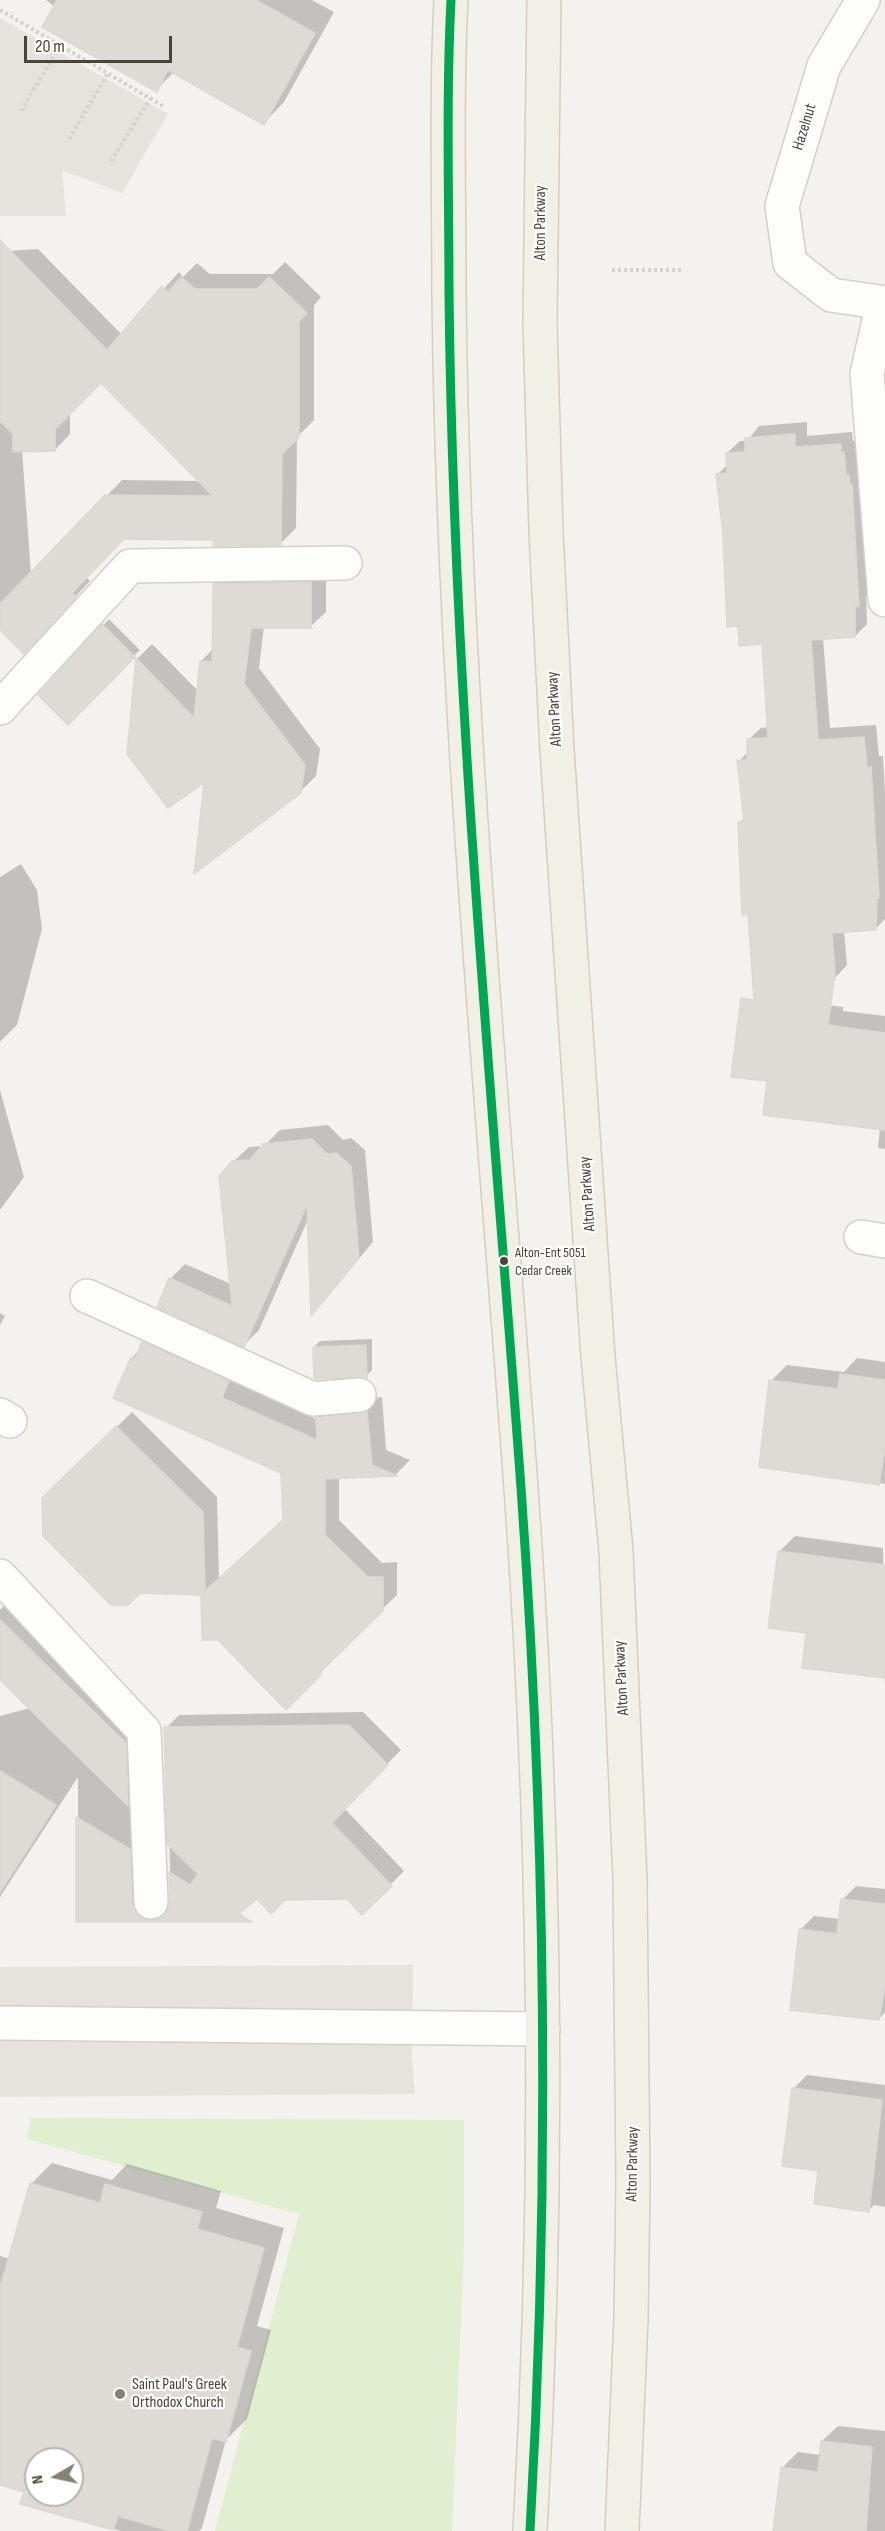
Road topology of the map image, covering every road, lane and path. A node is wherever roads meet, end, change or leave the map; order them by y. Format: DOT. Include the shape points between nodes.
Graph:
graph roads {
  1 [pos="451,0"];
  2 [pos="544,0"];
  3 [pos="863,0"];
  4 [pos="0,10"];
  5 [pos="60,45"];
  6 [pos="108,73"];
  7 [pos="150,99"];
  8 [pos="163,106"];
  9 [pos="21,111"];
  10 [pos="69,139"];
  11 [pos="111,161"];
  12 [pos="612,270"];
  13 [pos="682,270"];
  14 [pos="884,303"];
  15 [pos="345,564"];
  16 [pos="885,600"];
  17 [pos="0,708"];
  18 [pos="87,1296"];
  19 [pos="359,1395"];
  20 [pos="0,1576"];
  21 [pos="151,1902"];
  22 [pos="0,2023"];
  23 [pos="543,2029"];
  24 [pos="530,2531"];
  25 [pos="622,2531"];
  1 -- 23 [label="main road" via="447,71 451,419 460,652 528,1591"];
  2 -- 25 [label="main road, Alton Parkway" via="540,323 547,543 598,1357 616,1551 630,1881 633,2183"];
  3 -- 14 [label="street, Hazelnut" via="824,66 782,206 790,263 831,295"];
  4 -- 5 [label="path"];
  5 -- 6 [label="path"];
  5 -- 9 [label="path"];
  6 -- 7 [label="path"];
  6 -- 10 [label="path"];
  7 -- 8 [label="path"];
  7 -- 11 [label="path"];
  12 -- 13 [label="path"];
  14 -- 16 [label="street" via="867,374"];
  15 -- 17 [label="street" via="130,566"];
  18 -- 19 [label="street" via="313,1399"];
  20 -- 21 [label="street" via="144,1731"];
  22 -- 23 [label="street"];
  23 -- 24 [label="main road" via="540,2356"];
}
